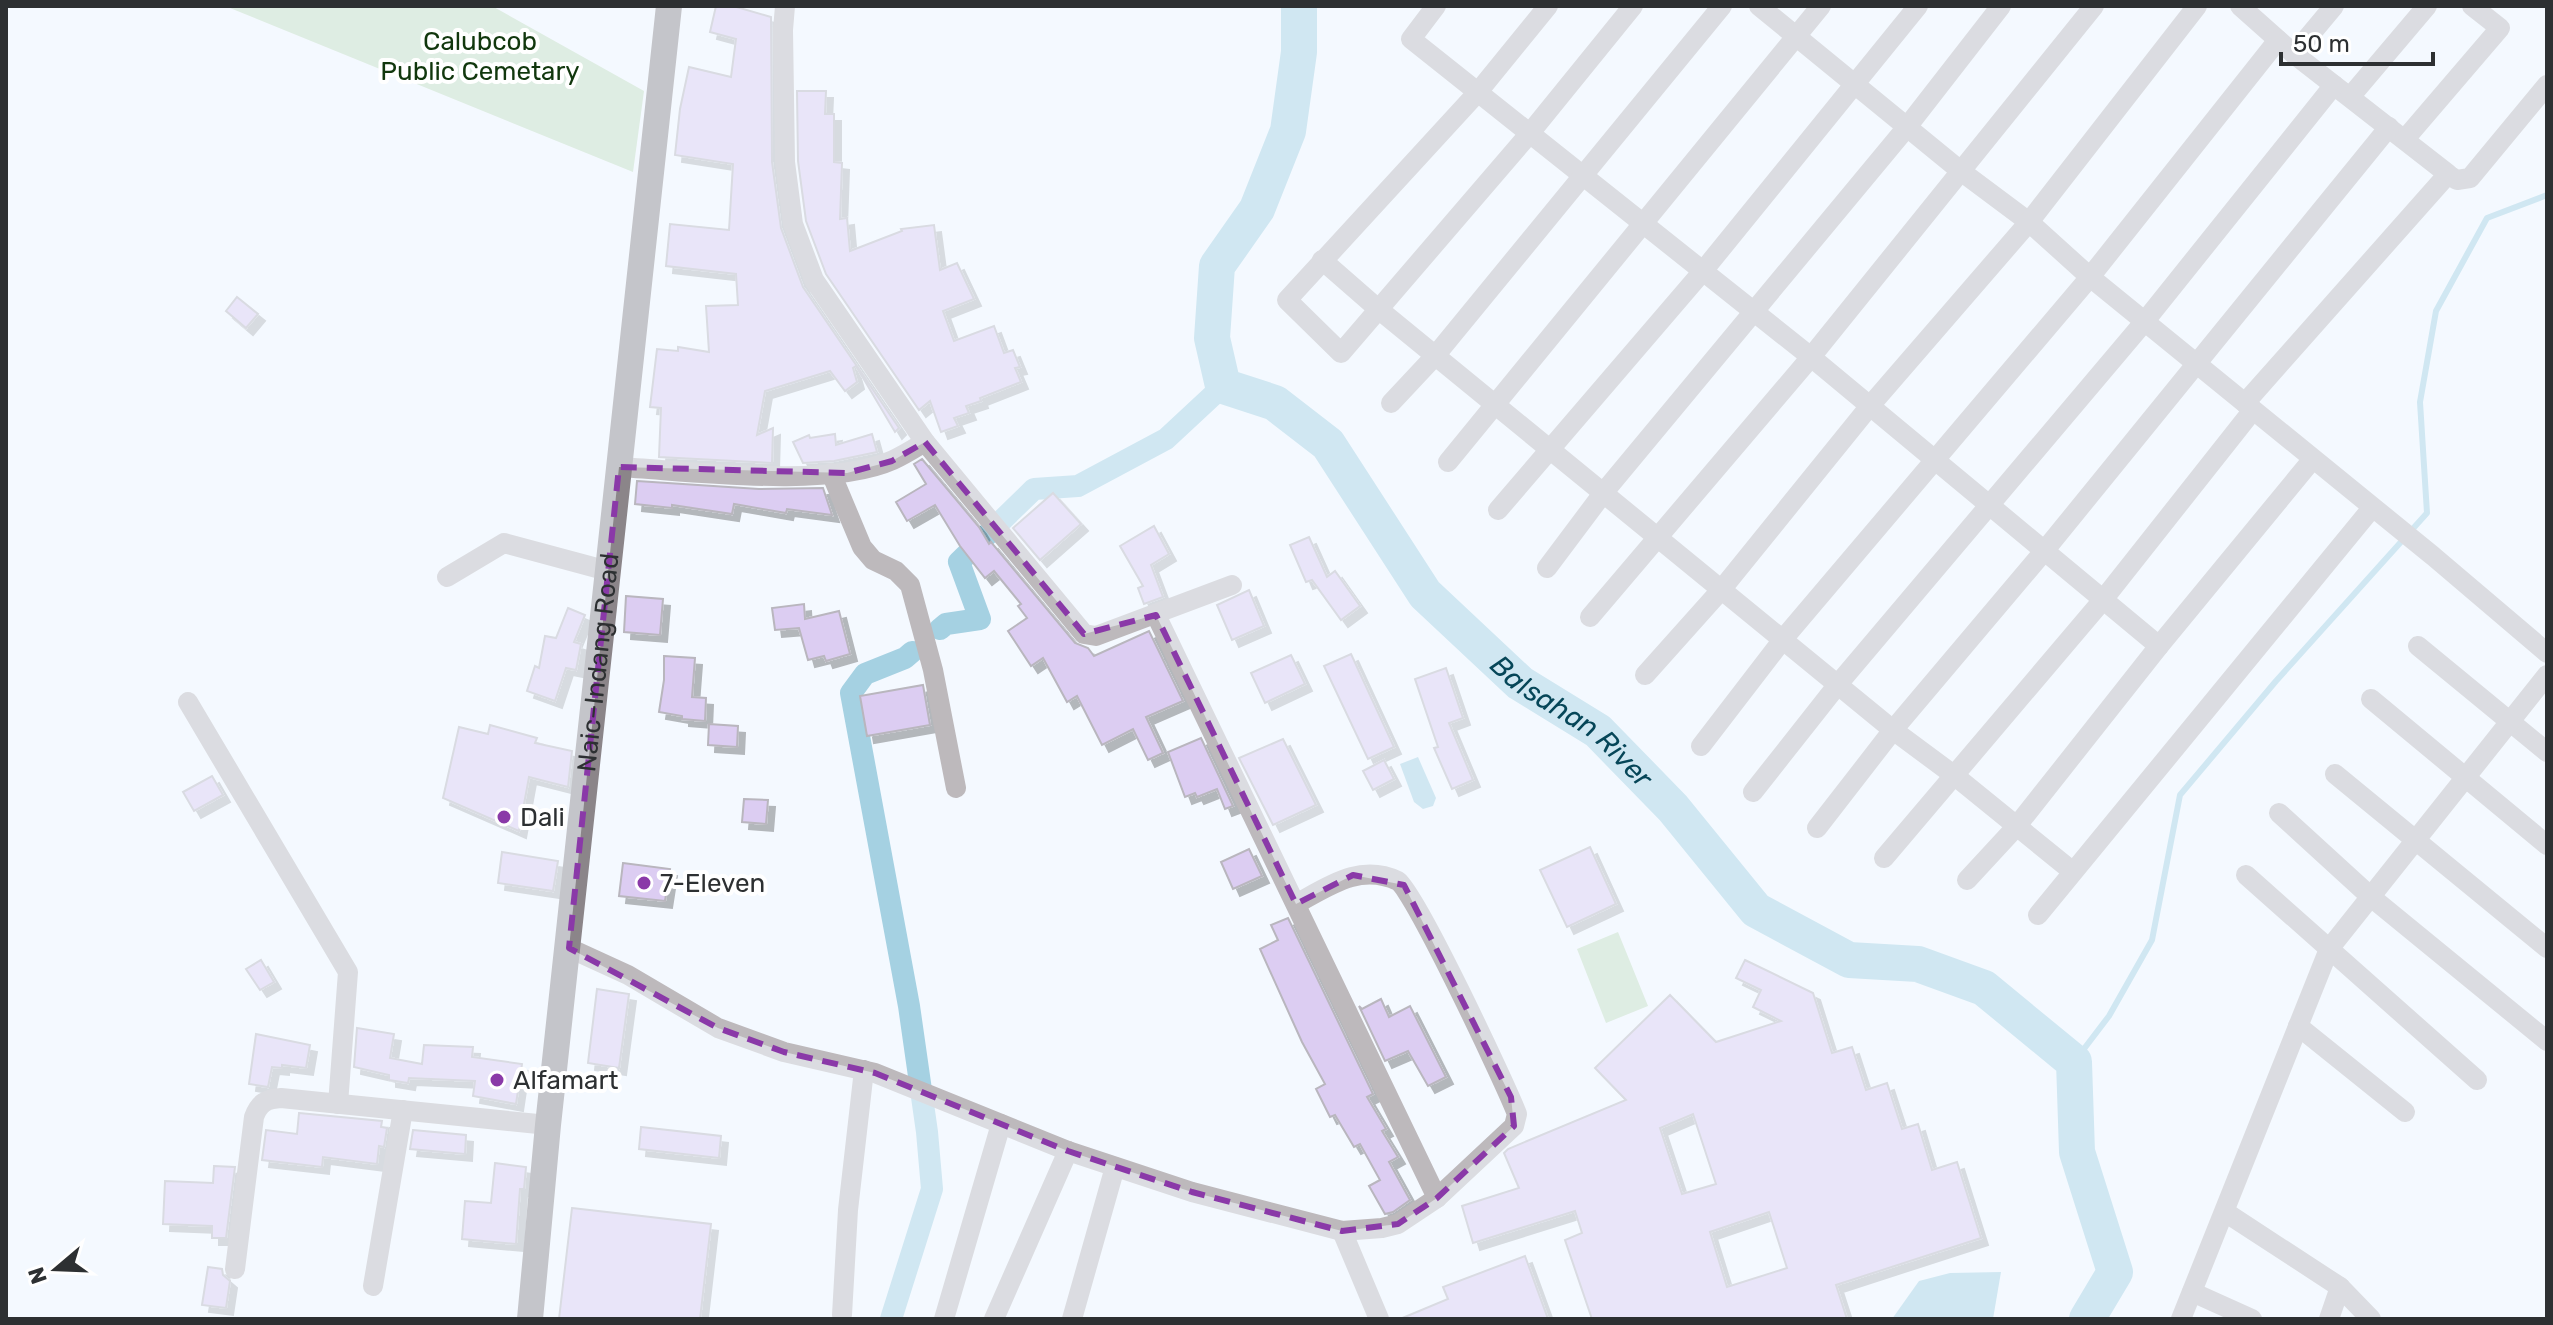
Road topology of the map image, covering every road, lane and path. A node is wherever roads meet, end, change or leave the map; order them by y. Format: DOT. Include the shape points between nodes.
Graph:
graph roads {
  1 [pos="669,6"];
  2 [pos="785,6"];
  3 [pos="1436,6"];
  4 [pos="1548,6"];
  5 [pos="1633,6"];
  6 [pos="1722,6"];
  7 [pos="1759,6"];
  8 [pos="1821,6"];
  9 [pos="1918,6"];
  10 [pos="2001,6"];
  11 [pos="2094,6"];
  12 [pos="2197,6"];
  13 [pos="2240,6"];
  14 [pos="2334,6"];
  15 [pos="2427,6"];
  16 [pos="2472,6"];
  17 [pos="1796,37"];
  18 [pos="2278,40"];
  19 [pos="2294,54"];
  20 [pos="1855,85"];
  21 [pos="2547,85"];
  22 [pos="2342,91"];
  23 [pos="1478,92"];
  24 [pos="1907,127"];
  25 [pos="1530,133"];
  26 [pos="2397,133"];
  27 [pos="1962,172"];
  28 [pos="2447,174"];
  29 [pos="1583,176"];
  30 [pos="2029,222"];
  31 [pos="1642,225"];
  32 [pos="1322,260"];
  33 [pos="1703,271"];
  34 [pos="2090,277"];
  35 [pos="1377,308"];
  36 [pos="1754,312"];
  37 [pos="2145,321"];
  38 [pos="1435,356"];
  39 [pos="1811,357"];
  40 [pos="2196,363"];
  41 [pos="1391,403"];
  42 [pos="1496,404"];
  43 [pos="1869,407"];
  44 [pos="2249,407"];
  45 [pos="925,442"];
  46 [pos="1552,450"];
  47 [pos="1935,459"];
  48 [pos="2312,460"];
  49 [pos="1448,462"];
  50 [pos="619,467"];
  51 [pos="831,473"];
  52 [pos="1604,492"];
  53 [pos="1990,503"];
  54 [pos="1498,510"];
  55 [pos="2375,510"];
  56 [pos="1659,537"];
  57 [pos="2045,550"];
  58 [pos="1547,568"];
  59 [pos="608,571"];
  60 [pos="447,577"];
  61 [pos="1232,585"];
  62 [pos="1721,590"];
  63 [pos="2102,601"];
  64 [pos="1156,615"];
  65 [pos="1590,617"];
  66 [pos="1784,638"];
  67 [pos="2159,646"];
  68 [pos="2418,646"];
  69 [pos="2547,653"];
  70 [pos="1645,675"];
  71 [pos="2547,675"];
  72 [pos="1839,683"];
  73 [pos="2371,699"];
  74 [pos="188,702"];
  75 [pos="2510,722"];
  76 [pos="1893,730"];
  77 [pos="1701,746"];
  78 [pos="2547,752"];
  79 [pos="2335,774"];
  80 [pos="1955,776"];
  81 [pos="2465,778"];
  82 [pos="956,788"];
  83 [pos="1753,792"];
  84 [pos="2279,813"];
  85 [pos="2016,827"];
  86 [pos="1817,828"];
  87 [pos="2416,840"];
  88 [pos="2547,845"];
  89 [pos="1884,858"];
  90 [pos="2072,871"];
  91 [pos="2246,875"];
  92 [pos="1967,880"];
  93 [pos="2371,897"];
  94 [pos="1296,904"];
  95 [pos="2038,915"];
  96 [pos="569,948"];
  97 [pos="2547,948"];
  98 [pos="2328,950"];
  99 [pos="2298,1026"];
  100 [pos="2547,1041"];
  101 [pos="869,1072"];
  102 [pos="2477,1080"];
  103 [pos="338,1104"];
  104 [pos="403,1110"];
  105 [pos="2405,1112"];
  106 [pos="1001,1124"];
  107 [pos="548,1125"];
  108 [pos="1068,1151"];
  109 [pos="1115,1167"];
  110 [pos="1437,1198"];
  111 [pos="2225,1212"];
  112 [pos="1342,1231"];
  113 [pos="235,1269"];
  114 [pos="373,1286"];
  115 [pos="2340,1287"];
  116 [pos="2192,1292"];
  117 [pos="842,1315"];
  118 [pos="530,1319"];
  119 [pos="944,1319"];
  120 [pos="994,1319"];
  121 [pos="1072,1319"];
  122 [pos="1379,1319"];
  123 [pos="2181,1319"];
  124 [pos="2252,1319"];
  125 [pos="2329,1319"];
  126 [pos="2371,1319"];
  1 -- 50 [label="main road, Naic–Indang Road"];
  2 -- 45 [label="street" via="785,162 793,224 814,280"];
  3 -- 23 [label="street" via="1411,39"];
  4 -- 23 [label="street"];
  5 -- 25 [label="street"];
  6 -- 29 [label="street"];
  7 -- 17 [label="street"];
  8 -- 17 [label="street"];
  9 -- 20 [label="street"];
  10 -- 24 [label="street"];
  11 -- 27 [label="street"];
  12 -- 30 [label="street"];
  13 -- 18 [label="street"];
  14 -- 19 [label="street"];
  15 -- 22 [label="street"];
  16 -- 26 [label="street" via="2500,28"];
  17 -- 20 [label="street"];
  17 -- 31 [label="street"];
  18 -- 19 [label="street"];
  18 -- 34 [label="street"];
  19 -- 22 [label="street"];
  20 -- 24 [label="street"];
  20 -- 33 [label="street"];
  21 -- 28 [label="street" via="2470,178 2457,180"];
  22 -- 26 [label="street"];
  22 -- 37 [label="street"];
  23 -- 25 [label="street"];
  23 -- 32 [label="street"];
  24 -- 27 [label="street"];
  24 -- 36 [label="street"];
  25 -- 29 [label="street"];
  25 -- 35 [label="street"];
  26 -- 28 [label="street"];
  26 -- 40 [label="street"];
  27 -- 30 [label="street"];
  27 -- 39 [label="street"];
  28 -- 44 [label="street"];
  29 -- 31 [label="street"];
  29 -- 38 [label="street"];
  30 -- 34 [label="street"];
  30 -- 43 [label="street"];
  31 -- 33 [label="street"];
  31 -- 42 [label="street"];
  32 -- 35 [label="street"];
  32 -- 35 [label="street" via="1287,300 1341,353"];
  33 -- 36 [label="street"];
  33 -- 46 [label="street"];
  34 -- 37 [label="street"];
  34 -- 47 [label="street"];
  35 -- 38 [label="street"];
  36 -- 39 [label="street"];
  36 -- 52 [label="street"];
  37 -- 40 [label="street"];
  37 -- 53 [label="street"];
  38 -- 41 [label="street"];
  38 -- 42 [label="street"];
  39 -- 43 [label="street"];
  39 -- 56 [label="street"];
  40 -- 44 [label="street"];
  40 -- 57 [label="street"];
  42 -- 46 [label="street"];
  42 -- 49 [label="street"];
  43 -- 47 [label="street"];
  43 -- 62 [label="street"];
  44 -- 48 [label="street"];
  44 -- 63 [label="street"];
  45 -- 51 [label="street" via="892,461"];
  45 -- 64 [label="street" via="1084,634 1096,636"];
  46 -- 52 [label="street"];
  46 -- 54 [label="street"];
  47 -- 53 [label="street"];
  47 -- 66 [label="street"];
  48 -- 55 [label="street"];
  48 -- 67 [label="street"];
  50 -- 51 [label="street"];
  50 -- 59 [label="main road, Naic–Indang Road"];
  51 -- 82 [label="street" via="862,547 910,585"];
  52 -- 56 [label="street"];
  52 -- 58 [label="street"];
  53 -- 57 [label="street"];
  53 -- 72 [label="street"];
  55 -- 69 [label="street"];
  55 -- 90 [label="street"];
  56 -- 62 [label="street"];
  56 -- 65 [label="street"];
  57 -- 63 [label="street"];
  57 -- 76 [label="street"];
  59 -- 60 [label="street" via="504,543"];
  59 -- 96 [label="main road, Naic–Indang Road"];
  61 -- 64 [label="street"];
  62 -- 66 [label="street"];
  62 -- 70 [label="street"];
  63 -- 67 [label="street"];
  63 -- 80 [label="street"];
  64 -- 94 [label="street"];
  66 -- 72 [label="street"];
  66 -- 77 [label="street"];
  67 -- 85 [label="street"];
  68 -- 75 [label="street"];
  71 -- 75 [label="street"];
  72 -- 76 [label="street"];
  72 -- 83 [label="street"];
  73 -- 81 [label="street"];
  74 -- 103 [label="street" via="348,972"];
  75 -- 78 [label="street"];
  75 -- 81 [label="street"];
  76 -- 80 [label="street"];
  76 -- 86 [label="street"];
  79 -- 87 [label="street"];
  80 -- 85 [label="street"];
  80 -- 89 [label="street"];
  81 -- 87 [label="street"];
  81 -- 88 [label="street"];
  84 -- 93 [label="street"];
  85 -- 90 [label="street"];
  85 -- 92 [label="street"];
  87 -- 93 [label="street"];
  87 -- 97 [label="street"];
  90 -- 95 [label="street"];
  91 -- 98 [label="street"];
  93 -- 98 [label="street"];
  93 -- 100 [label="street"];
  94 -- 110 [label="street"];
  94 -- 110 [label="street" via="1353,875 1404,885 1511,1097 1517,1114 1514,1126"];
  96 -- 101 [label="street" via="628,975 718,1028 784,1052"];
  96 -- 107 [label="main road, Naic–Indang Road"];
  98 -- 99 [label="street"];
  98 -- 102 [label="street"];
  99 -- 105 [label="street"];
  99 -- 111 [label="street"];
  101 -- 106 [label="street"];
  101 -- 117 [label="street" via="848,1210"];
  103 -- 104 [label="street"];
  103 -- 113 [label="street" via="281,1098 269,1099 257,1110"];
  104 -- 107 [label="street"];
  104 -- 114 [label="street"];
  106 -- 108 [label="street"];
  106 -- 119 [label="street"];
  107 -- 118 [label="main road, Naic–Indang Road"];
  108 -- 109 [label="street"];
  108 -- 120 [label="street"];
  109 -- 112 [label="street"];
  109 -- 121 [label="street"];
  110 -- 112 [label="street" via="1398,1224"];
  111 -- 115 [label="street"];
  111 -- 116 [label="street"];
  112 -- 122 [label="street"];
  115 -- 125 [label="street"];
  115 -- 126 [label="street"];
  116 -- 123 [label="street"];
  116 -- 124 [label="street"];
}
